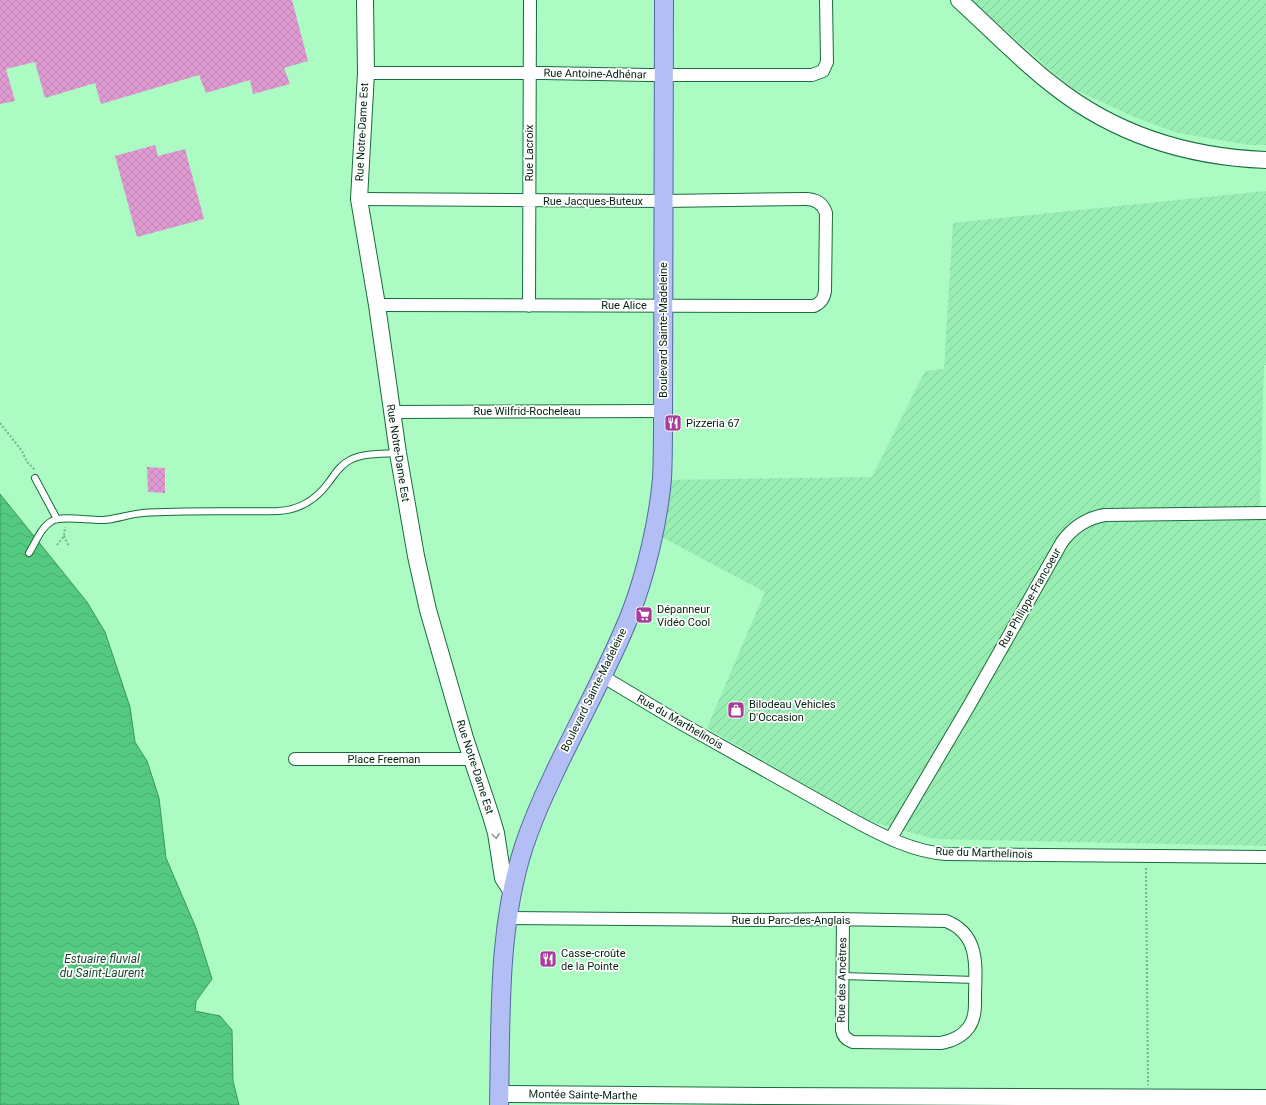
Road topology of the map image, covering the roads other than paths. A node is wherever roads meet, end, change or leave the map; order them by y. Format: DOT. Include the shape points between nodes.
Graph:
graph roads {
  1 [pos="365,0"];
  2 [pos="530,0"];
  3 [pos="664,0"];
  4 [pos="826,0"];
  5 [pos="959,0"];
  6 [pos="366,73"];
  7 [pos="529,73"];
  8 [pos="664,75"];
  9 [pos="1266,160"];
  10 [pos="360,199"];
  11 [pos="529,200"];
  12 [pos="664,201"];
  13 [pos="824,207"];
  14 [pos="377,305"];
  15 [pos="664,305"];
  16 [pos="529,306"];
  17 [pos="663,411"];
  18 [pos="392,412"];
  19 [pos="398,453"];
  20 [pos="36,479"];
  21 [pos="1266,512"];
  22 [pos="57,519"];
  23 [pos="29,553"];
  24 [pos="602,676"];
  25 [pos="295,758"];
  26 [pos="472,759"];
  27 [pos="891,838"];
  28 [pos="1266,857"];
  29 [pos="512,892"];
  30 [pos="507,918"];
  31 [pos="843,919"];
  32 [pos="842,976"];
  33 [pos="976,980"];
  34 [pos="963,1033"];
  35 [pos="1266,1098"];
  36 [pos="499,1099"];
  37 [pos="784,1101"];
  38 [pos="1156,1101"];
  1 -- 6 [label="street, Rue Notre-Dame Est"];
  2 -- 7 [label="street, Rue Lacroix"];
  3 -- 8 [label="main road, Boulevard Sainte-Madeleine"];
  4 -- 8 [label="street, Rue Antoine-Adhénar" via="826,62 823,71 812,75"];
  5 -- 9 [label="street" via="1053,86 1110,122 1158,142 1200,154"];
  6 -- 7 [label="street, Rue Antoine-Adhénar"];
  6 -- 10 [label="street, Rue Notre-Dame Est"];
  7 -- 8 [label="street, Rue Antoine-Adhénar"];
  7 -- 11 [label="street, Rue Lacroix"];
  8 -- 12 [label="main road, Boulevard Sainte-Madeleine"];
  10 -- 11 [label="street, Rue Jacques-Buteux"];
  10 -- 14 [label="street, Rue Notre-Dame Est"];
  11 -- 12 [label="street, Rue Jacques-Buteux"];
  11 -- 16 [label="street, Rue Lacroix"];
  12 -- 13 [label="street, Rue Jacques-Buteux" via="811,199"];
  12 -- 15 [label="main road, Boulevard Sainte-Madeleine"];
  13 -- 15 [label="street, Rue Alice" via="825,291 824,298 818,304"];
  14 -- 16 [label="street, Rue Alice"];
  14 -- 18 [label="street, Rue Notre-Dame Est"];
  15 -- 16 [label="street, Rue Alice"];
  15 -- 17 [label="main road, Boulevard Sainte-Madeleine"];
  17 -- 18 [label="street, Rue Wilfrid-Rocheleau"];
  17 -- 24 [label="main road, Boulevard Sainte-Madeleine" via="661,481 651,544 630,615"];
  18 -- 19 [label="street, Rue Notre-Dame Est"];
  19 -- 22 [label="lane" via="358,457 348,461 306,505 287,511 158,512 104,520"];
  19 -- 26 [label="street, Rue Notre-Dame Est" via="428,610"];
  20 -- 22 [label="lane"];
  21 -- 27 [label="street, Rue Philippe-Francoeur" via="1105,515 1083,522 1073,529 1062,542"];
  22 -- 23 [label="lane" via="44,528"];
  24 -- 27 [label="street, Rue du Marthelinois" via="841,813"];
  24 -- 29 [label="main road, Boulevard Sainte-Madeleine" via="532,822"];
  25 -- 26 [label="street, Place Freeman"];
  26 -- 29 [label="street, Rue Notre-Dame Est, one-way" via="496,833 503,878"];
  27 -- 28 [label="street, Rue du Marthelinois" via="924,850 946,854"];
  29 -- 30 [label="main road, Boulevard Sainte-Madeleine"];
  30 -- 31 [label="street, Rue du Parc-des-Anglais"];
  30 -- 36 [label="main road" via="501,1006"];
  31 -- 32 [label="street, Rue des Ancêtres"];
  31 -- 33 [label="street, Rue du Parc-des-Anglais" via="934,920 953,924 964,933 971,945 975,958"];
  32 -- 33 [label="lane"];
  32 -- 34 [label="street, Rue des Ancêtres" via="842,1030 844,1037 850,1041 941,1043"];
  33 -- 34 [label="street, Rue du Parc-des-Anglais" via="974,1018"];
  35 -- 38 [label="street, Montée Sainte-Marthe"];
  36 -- 37 [label="street, Montée Sainte-Marthe"];
  37 -- 38 [label="street, Montée Sainte-Marthe"];
}
